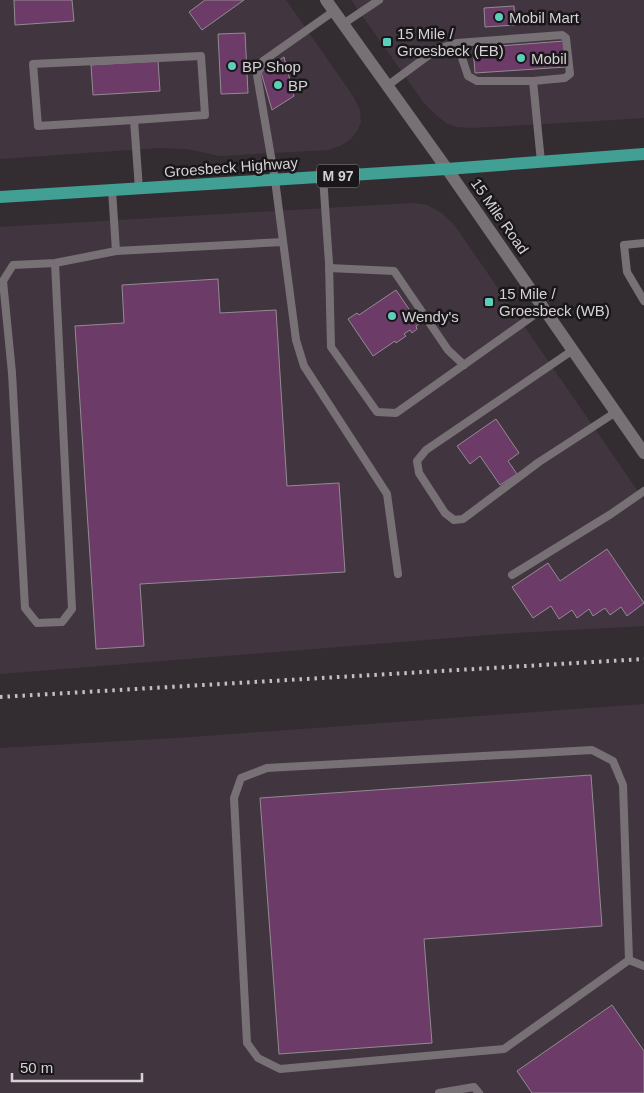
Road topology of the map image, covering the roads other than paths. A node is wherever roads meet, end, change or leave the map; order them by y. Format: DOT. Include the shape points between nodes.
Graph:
graph roads {
  1 [pos="326,0"];
  2 [pos="379,0"];
  3 [pos="334,11"];
  4 [pos="343,24"];
  5 [pos="457,43"];
  6 [pos="533,81"];
  7 [pos="387,86"];
  8 [pos="134,120"];
  9 [pos="644,154"];
  10 [pos="541,162"];
  11 [pos="447,169"];
  12 [pos="323,177"];
  13 [pos="275,180"];
  14 [pos="139,189"];
  15 [pos="112,190"];
  16 [pos="0,197"];
  17 [pos="283,242"];
  18 [pos="644,243"];
  19 [pos="116,251"];
  20 [pos="54,263"];
  21 [pos="329,268"];
  22 [pos="644,301"];
  23 [pos="544,308"];
  24 [pos="573,350"];
  25 [pos="464,365"];
  26 [pos="616,412"];
  27 [pos="643,451"];
  28 [pos="644,491"];
  29 [pos="398,574"];
  30 [pos="512,575"];
  31 [pos="629,960"];
  32 [pos="644,966"];
  33 [pos="439,1093"];
  34 [pos="479,1093"];
  1 -- 3 [label="main road, 15 Mile Road"];
  2 -- 4 [label="lane"];
  3 -- 4 [label="main road, 15 Mile Road"];
  3 -- 13 [label="lane" via="263,60 257,75"];
  4 -- 7 [label="main road, 15 Mile Road"];
  5 -- 6 [label="lane" via="468,76 477,81"];
  5 -- 6 [label="lane" via="562,35 566,38 570,74 565,78"];
  5 -- 7 [label="lane" via="438,49"];
  6 -- 10 [label="lane"];
  7 -- 11 [label="main road, 15 Mile Road"];
  8 -- 8 [label="lane" via="205,115 201,56 32,64 38,126"];
  8 -- 14 [label="lane"];
  9 -- 10 [label="main road, Groesbeck Highway / M 97"];
  10 -- 11 [label="main road, Groesbeck Highway / M 97"];
  11 -- 12 [label="main road, Groesbeck Highway / M 97"];
  11 -- 23 [label="main road, 15 Mile Road"];
  12 -- 13 [label="main road, Groesbeck Highway / M 97"];
  12 -- 21 [label="lane"];
  13 -- 14 [label="main road, Groesbeck Highway / M 97"];
  13 -- 17 [label="lane"];
  14 -- 15 [label="main road, Groesbeck Highway / M 97"];
  15 -- 16 [label="main road, Groesbeck Highway / M 97"];
  15 -- 19 [label="lane"];
  17 -- 19 [label="lane"];
  17 -- 29 [label="lane" via="296,340 304,366 387,494"];
  18 -- 22 [label="lane" via="624,245 627,272"];
  19 -- 20 [label="lane"];
  20 -- 20 [label="lane" via="13,266 3,281 12,373 25,608 37,623 62,622 72,608"];
  21 -- 25 [label="lane" via="394,271 448,350"];
  21 -- 25 [label="lane" via="332,347 377,412 396,413"];
  23 -- 24 [label="main road, 15 Mile Road"];
  23 -- 25 [label="lane"];
  24 -- 26 [label="main road, 15 Mile Road"];
  24 -- 26 [label="lane" via="426,450 417,462 419,472 445,513 454,520 463,518 539,462"];
  26 -- 27 [label="main road, 15 Mile Road"];
  28 -- 30 [label="lane"];
  31 -- 31 [label="lane" via="623,785 613,761 592,750 267,768 241,778 234,798 247,1043 258,1058 280,1070 504,1049"];
  31 -- 32 [label="lane"];
  33 -- 34 [label="lane" via="474,1087"];
}
